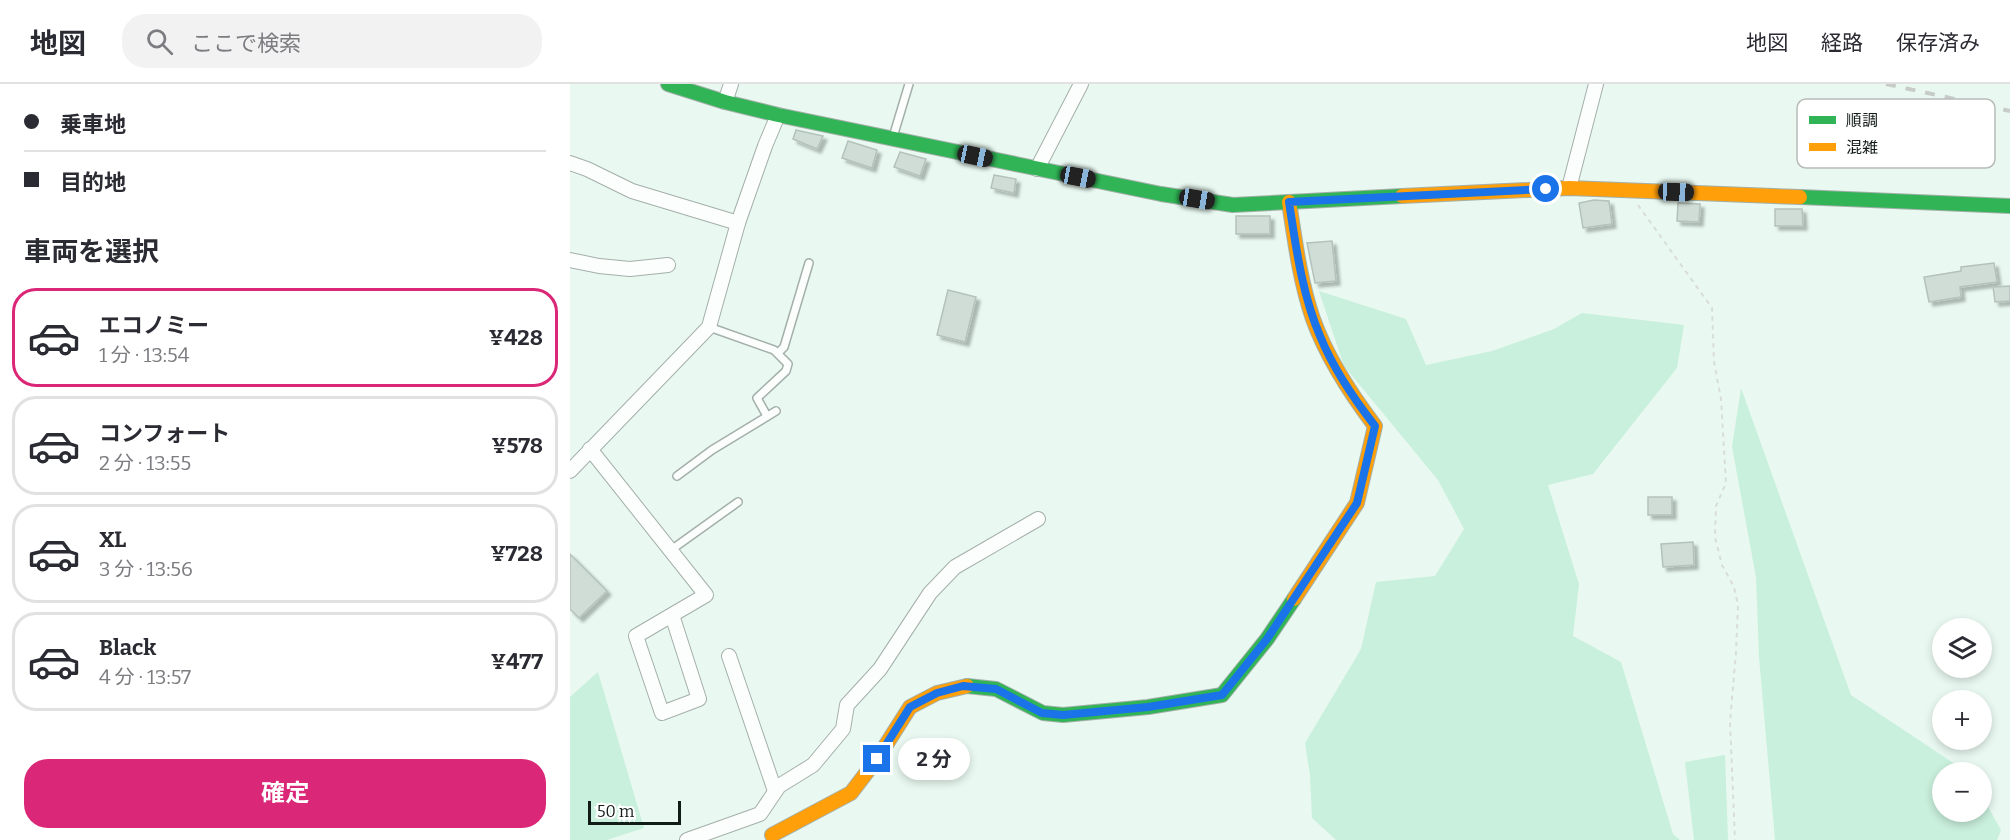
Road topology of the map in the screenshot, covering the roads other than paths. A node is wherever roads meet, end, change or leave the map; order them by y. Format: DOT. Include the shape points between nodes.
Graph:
graph roads {
  1 [pos="668,84"];
  2 [pos="731,84"];
  3 [pos="909,84"];
  4 [pos="1081,84"];
  5 [pos="1596,84"];
  6 [pos="725,102"];
  7 [pos="778,116"];
  8 [pos="893,139"];
  9 [pos="570,163"];
  10 [pos="1037,169"];
  11 [pos="1569,188"];
  12 [pos="1289,202"];
  13 [pos="2010,206"];
  14 [pos="738,223"];
  15 [pos="570,260"];
  16 [pos="808,263"];
  17 [pos="668,265"];
  18 [pos="709,327"];
  19 [pos="778,353"];
  20 [pos="776,411"];
  21 [pos="767,416"];
  22 [pos="590,449"];
  23 [pos="570,471"];
  24 [pos="677,476"];
  25 [pos="738,502"];
  26 [pos="1038,519"];
  27 [pos="671,550"];
  28 [pos="672,615"];
  29 [pos="729,656"];
  30 [pos="775,791"];
  31 [pos="760,814"];
  32 [pos="773,837"];
  33 [pos="687,840"];
  1 -- 6 [label="street"];
  2 -- 6 [label="street"];
  3 -- 8 [label="lane"];
  4 -- 10 [label="street"];
  5 -- 11 [label="street"];
  6 -- 7 [label="street"];
  7 -- 8 [label="street"];
  7 -- 14 [label="street"];
  8 -- 10 [label="street"];
  9 -- 14 [label="street" via="632,191"];
  10 -- 12 [label="street" via="1233,205"];
  11 -- 12 [label="street"];
  11 -- 13 [label="street"];
  12 -- 32 [label="street" via="1305,293 1320,336 1375,426 1357,503 1267,639 1222,695 1063,715 1042,713 996,689 963,686 937,693 910,707 851,793"];
  14 -- 18 [label="street"];
  15 -- 17 [label="street" via="630,269"];
  16 -- 19 [label="lane" via="784,347"];
  18 -- 19 [label="lane"];
  18 -- 22 [label="street"];
  19 -- 21 [label="lane" via="788,368 757,398"];
  20 -- 21 [label="lane"];
  21 -- 24 [label="lane"];
  22 -- 23 [label="street"];
  22 -- 27 [label="street"];
  25 -- 27 [label="lane"];
  26 -- 30 [label="street" via="955,567 942,580 879,669 847,705 843,729 813,765"];
  27 -- 28 [label="street" via="706,595"];
  28 -- 28 [label="street" via="636,636 662,713 699,699"];
  29 -- 30 [label="street"];
  30 -- 31 [label="street"];
  31 -- 32 [label="street"];
  31 -- 33 [label="street"];
}
